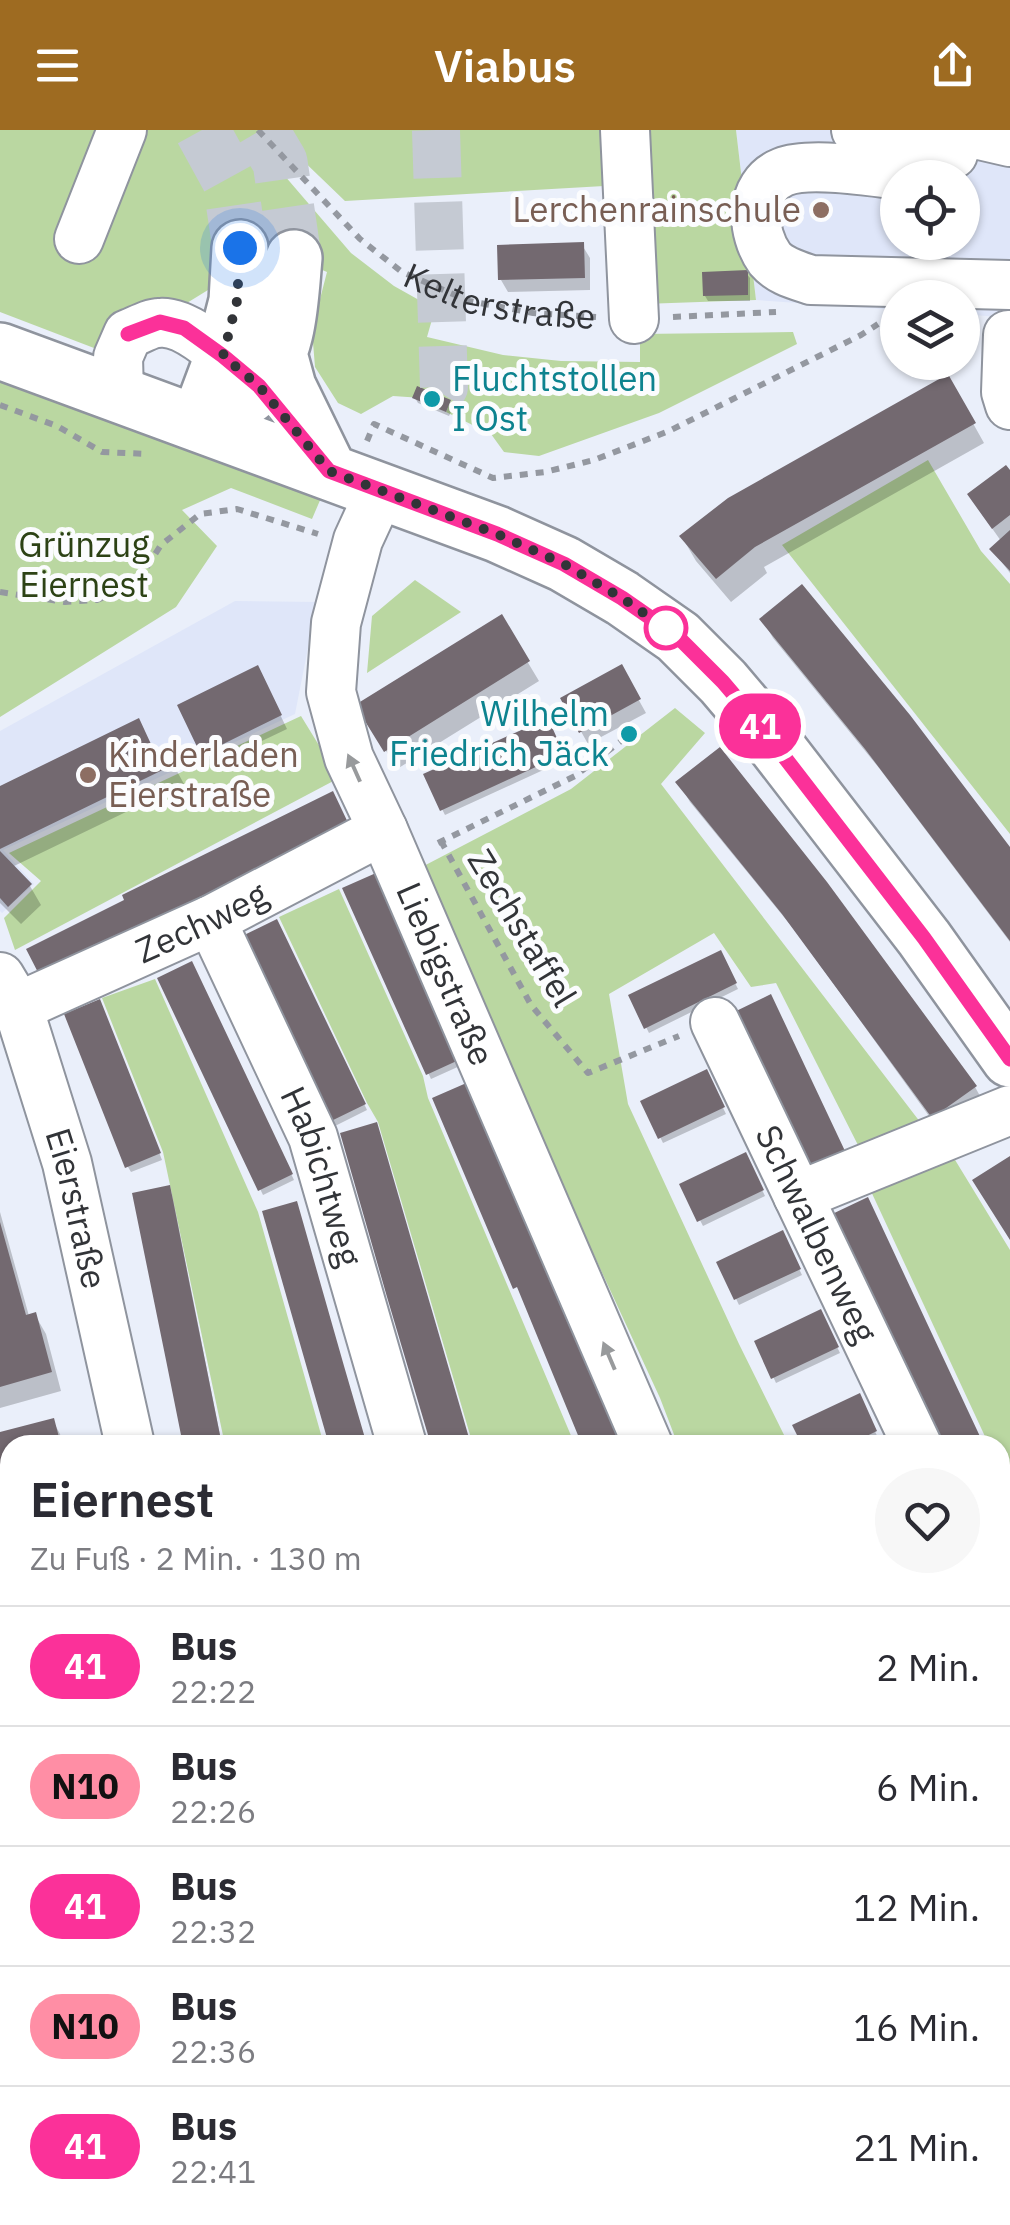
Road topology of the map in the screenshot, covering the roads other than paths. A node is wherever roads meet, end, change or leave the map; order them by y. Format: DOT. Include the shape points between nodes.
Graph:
graph roads {
  1 [pos="122,130"];
  2 [pos="625,130"];
  3 [pos="856,130"];
  4 [pos="1010,142"];
  5 [pos="911,160"];
  6 [pos="943,160"];
  7 [pos="880,168"];
  8 [pos="79,240"];
  9 [pos="240,248"];
  10 [pos="294,258"];
  11 [pos="1010,285"];
  12 [pos="634,319"];
  13 [pos="1009,335"];
  14 [pos="0,351"];
  15 [pos="254,365"];
  16 [pos="120,394"];
  17 [pos="1010,404"];
  18 [pos="198,424"];
  19 [pos="329,471"];
  20 [pos="380,490"];
  21 [pos="390,847"];
  22 [pos="211,920"];
  23 [pos="9,992"];
  24 [pos="716,1022"];
  25 [pos="1010,1059"];
  26 [pos="1010,1110"];
  27 [pos="798,1196"];
  28 [pos="128,1435"];
  29 [pos="399,1435"];
  30 [pos="644,1435"];
  31 [pos="911,1435"];
  1 -- 8 [label="street"];
  2 -- 12 [label="street"];
  3 -- 5 [label="street"];
  4 -- 6 [label="street" via="958,130 953,154"];
  7 -- 11 [label="street" via="780,172 756,205 756,227 772,261 811,280"];
  9 -- 15 [label="main road" via="237,301"];
  10 -- 15 [label="main road" via="290,308"];
  13 -- 17 [label="street"];
  14 -- 16 [label="main road"];
  15 -- 16 [label="street" via="160,322 128,334 118,357"];
  15 -- 18 [label="main road"];
  15 -- 19 [label="main road" via="288,387"];
  16 -- 18 [label="main road"];
  18 -- 19 [label="main road"];
  19 -- 20 [label="main road"];
  21 -- 20 [label="street, Liebigstraße, one-way" via="349,758 331,692 336,623 358,540"];
  20 -- 25 [label="main road" via="564,564 678,637 762,728"];
  21 -- 22 [label="street, Zechweg"];
  30 -- 21 [label="street, Liebigstraße, one-way"];
  22 -- 23 [label="street, Zechweg"];
  22 -- 29 [label="street, Habichtweg" via="313,1137"];
  23 -- 28 [label="street, Eierstraße" via="67,1163"];
  24 -- 27 [label="street, Schwalbenweg"];
  26 -- 27 [label="street"];
  27 -- 31 [label="street, Schwalbenweg"];
}
